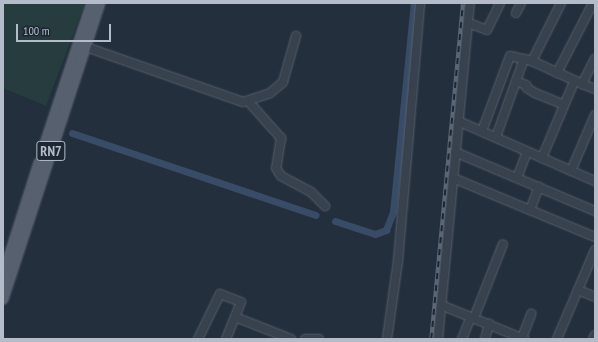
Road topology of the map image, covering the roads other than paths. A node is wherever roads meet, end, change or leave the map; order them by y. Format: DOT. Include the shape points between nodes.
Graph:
graph roads {
  1 [pos="92,3"];
  2 [pos="100,3"];
  3 [pos="420,3"];
  4 [pos="470,3"];
  5 [pos="500,3"];
  6 [pos="521,3"];
  7 [pos="561,3"];
  8 [pos="593,3"];
  9 [pos="516,13"];
  10 [pos="468,23"];
  11 [pos="296,36"];
  12 [pos="86,47"];
  13 [pos="595,59"];
  14 [pos="528,60"];
  15 [pos="557,73"];
  16 [pos="516,81"];
  17 [pos="574,82"];
  18 [pos="582,84"];
  19 [pos="595,89"];
  20 [pos="248,101"];
  21 [pos="564,105"];
  22 [pos="595,114"];
  23 [pos="458,121"];
  24 [pos="482,131"];
  25 [pos="496,137"];
  26 [pos="455,152"];
  27 [pos="527,152"];
  28 [pos="542,158"];
  29 [pos="572,171"];
  30 [pos="453,178"];
  31 [pos="517,178"];
  32 [pos="594,178"];
  33 [pos="539,187"];
  34 [pos="325,206"];
  35 [pos="530,210"];
  36 [pos="595,211"];
  37 [pos="595,237"];
  38 [pos="503,244"];
  39 [pos="595,250"];
  40 [pos="593,261"];
  41 [pos="6,271"];
  42 [pos="578,290"];
  43 [pos="595,297"];
  44 [pos="3,299"];
  45 [pos="441,305"];
  46 [pos="531,314"];
  47 [pos="235,317"];
  48 [pos="472,317"];
  49 [pos="489,324"];
  50 [pos="595,335"];
  51 [pos="523,338"];
  52 [pos="198,339"];
  53 [pos="226,339"];
  54 [pos="290,339"];
  55 [pos="305,339"];
  56 [pos="319,339"];
  57 [pos="387,339"];
  58 [pos="438,339"];
  59 [pos="462,339"];
  60 [pos="485,339"];
  61 [pos="557,339"];
  62 [pos="593,339"];
  1 -- 41 [label="main road, RN7"];
  2 -- 12 [label="main road, RN7"];
  3 -- 57 [label="street" via="398,261"];
  4 -- 10 [label="street"];
  5 -- 10 [label="street" via="487,30"];
  6 -- 9 [label="street"];
  7 -- 14 [label="street"];
  8 -- 15 [label="street"];
  10 -- 23 [label="street"];
  11 -- 20 [label="street" via="283,82 270,93"];
  12 -- 20 [label="street" via="173,79 243,102"];
  12 -- 41 [label="main road, RN7"];
  13 -- 18 [label="street"];
  14 -- 15 [label="street"];
  14 -- 16 [label="street"];
  14 -- 24 [label="street" via="514,56 509,58"];
  15 -- 17 [label="street"];
  16 -- 21 [label="street" via="535,93"];
  16 -- 25 [label="street"];
  17 -- 18 [label="street"];
  17 -- 21 [label="street"];
  18 -- 19 [label="street"];
  20 -- 34 [label="street" via="281,138 276,168 281,176 311,192"];
  21 -- 28 [label="street"];
  22 -- 29 [label="street"];
  23 -- 24 [label="street"];
  23 -- 26 [label="street"];
  24 -- 25 [label="street"];
  25 -- 27 [label="street"];
  26 -- 30 [label="street"];
  26 -- 31 [label="street"];
  27 -- 28 [label="street"];
  27 -- 31 [label="street"];
  28 -- 29 [label="street"];
  29 -- 32 [label="street"];
  30 -- 35 [label="street"];
  30 -- 45 [label="street"];
  31 -- 33 [label="street"];
  33 -- 35 [label="street"];
  33 -- 36 [label="street"];
  35 -- 37 [label="street"];
  38 -- 48 [label="street"];
  39 -- 40 [label="street"];
  40 -- 42 [label="street"];
  41 -- 44 [label="main road, RN7"];
  42 -- 43 [label="street"];
  42 -- 61 [label="street"];
  45 -- 48 [label="street"];
  45 -- 58 [label="street"];
  46 -- 51 [label="street"];
  47 -- 52 [label="street" via="240,301 220,294"];
  47 -- 53 [label="street"];
  47 -- 54 [label="street"];
  48 -- 49 [label="street"];
  48 -- 59 [label="street"];
  49 -- 51 [label="street"];
  49 -- 60 [label="street"];
  50 -- 62 [label="street"];
  55 -- 56 [label="street"];
}
